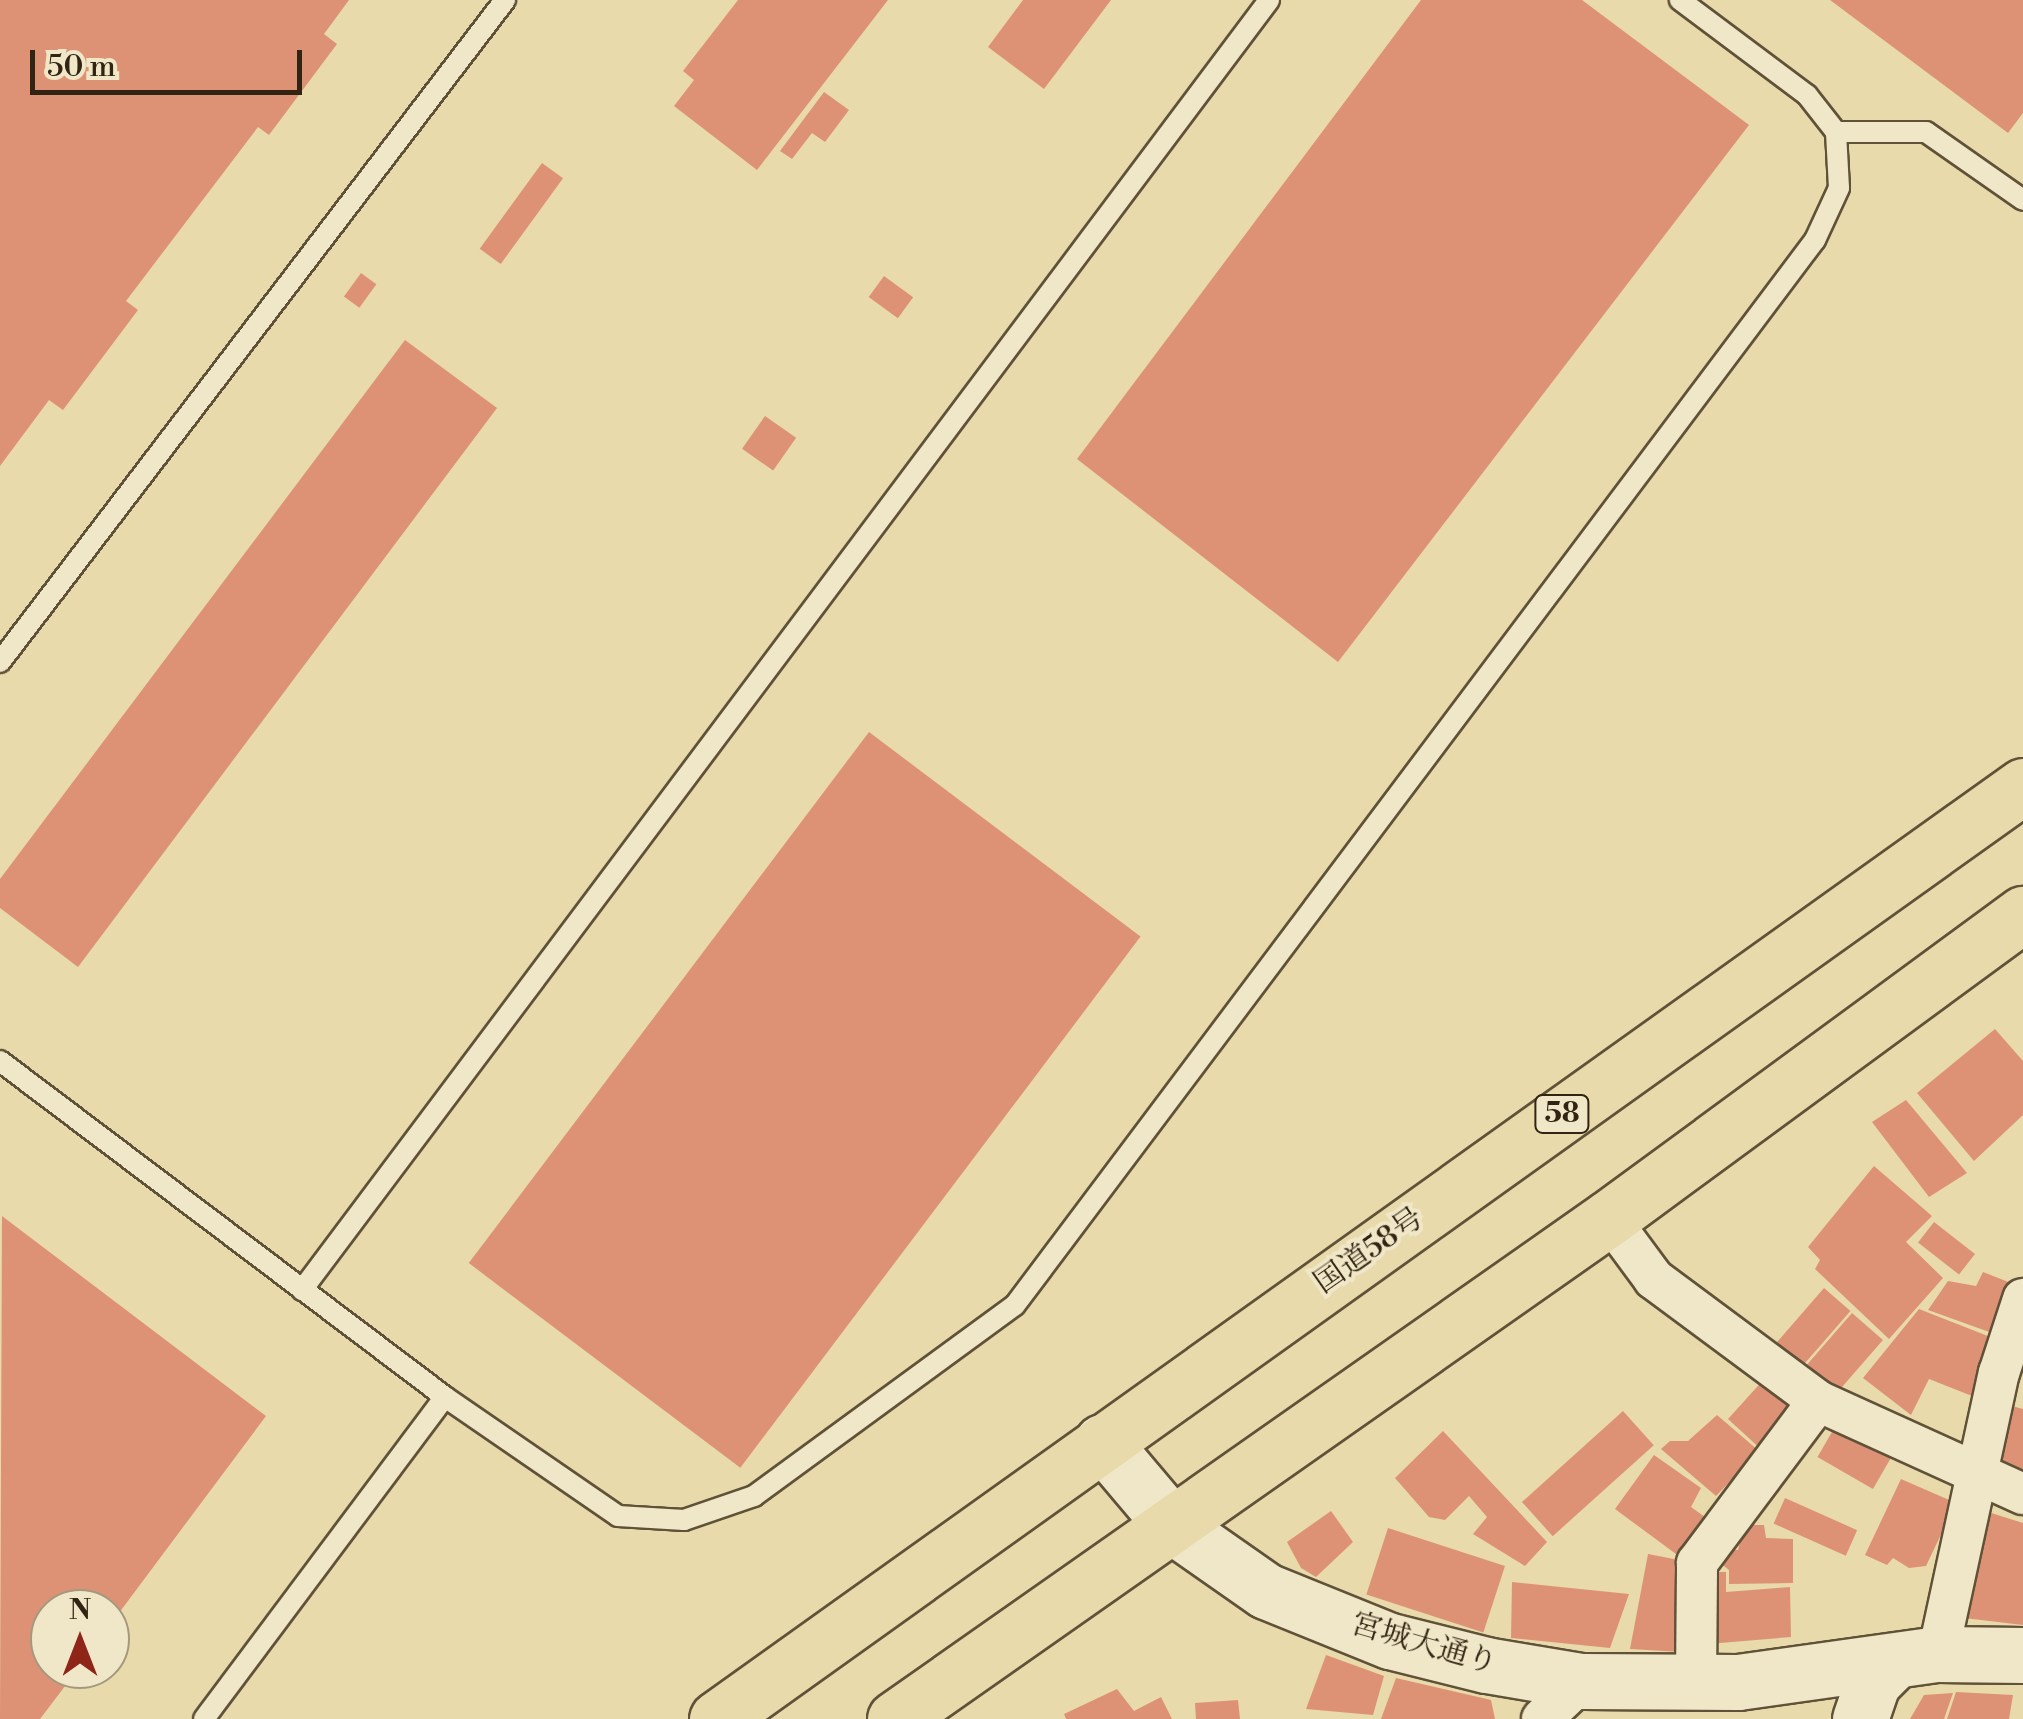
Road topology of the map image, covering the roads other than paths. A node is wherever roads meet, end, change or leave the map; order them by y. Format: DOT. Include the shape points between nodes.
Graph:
graph roads {
  1 [pos="505,0"];
  2 [pos="1269,0"];
  3 [pos="1680,0"];
  4 [pos="1836,132"];
  5 [pos="2023,200"];
  6 [pos="0,662"];
  7 [pos="2023,786"];
  8 [pos="2023,914"];
  9 [pos="0,1061"];
  10 [pos="1609,1218"];
  11 [pos="302,1290"];
  12 [pos="2023,1300"];
  13 [pos="445,1397"];
  14 [pos="1818,1401"];
  15 [pos="1102,1442"];
  16 [pos="1978,1475"];
  17 [pos="2023,1494"];
  18 [pos="1173,1526"];
  19 [pos="2023,1654"];
  20 [pos="1916,1658"];
  21 [pos="1582,1681"];
  22 [pos="1696,1682"];
  23 [pos="1776,1700"];
  24 [pos="204,1719"];
  25 [pos="717,1719"];
  26 [pos="894,1719"];
  27 [pos="1542,1719"];
  28 [pos="1860,1719"];
  1 -- 6 [label="lane"];
  2 -- 11 [label="lane"];
  3 -- 4 [label="lane" via="1807,95"];
  4 -- 5 [label="lane" via="1926,132"];
  4 -- 13 [label="lane" via="1839,188 1815,240 1015,1305 754,1496 684,1520 618,1516"];
  7 -- 15 [label="highway, 国道58号 / 58"];
  8 -- 10 [label="highway"];
  9 -- 11 [label="lane"];
  10 -- 14 [label="street" via="1654,1279"];
  10 -- 18 [label="highway"];
  11 -- 13 [label="lane"];
  12 -- 16 [label="street" via="1999,1373"];
  13 -- 24 [label="lane"];
  14 -- 16 [label="street"];
  14 -- 22 [label="street" via="1697,1563"];
  15 -- 18 [label="street, 宮城大通り"];
  15 -- 25 [label="highway, 国道58号 / 58"];
  16 -- 17 [label="street"];
  16 -- 20 [label="street"];
  18 -- 21 [label="street, 宮城大通り" via="1266,1591 1390,1640"];
  18 -- 26 [label="highway"];
  19 -- 20 [label="street, 宮城大通り"];
  20 -- 23 [label="street, 宮城大通り"];
  20 -- 28 [label="street" via="1873,1682"];
  21 -- 22 [label="street, 宮城大通り"];
  21 -- 27 [label="street"];
  22 -- 23 [label="street, 宮城大通り"];
}
